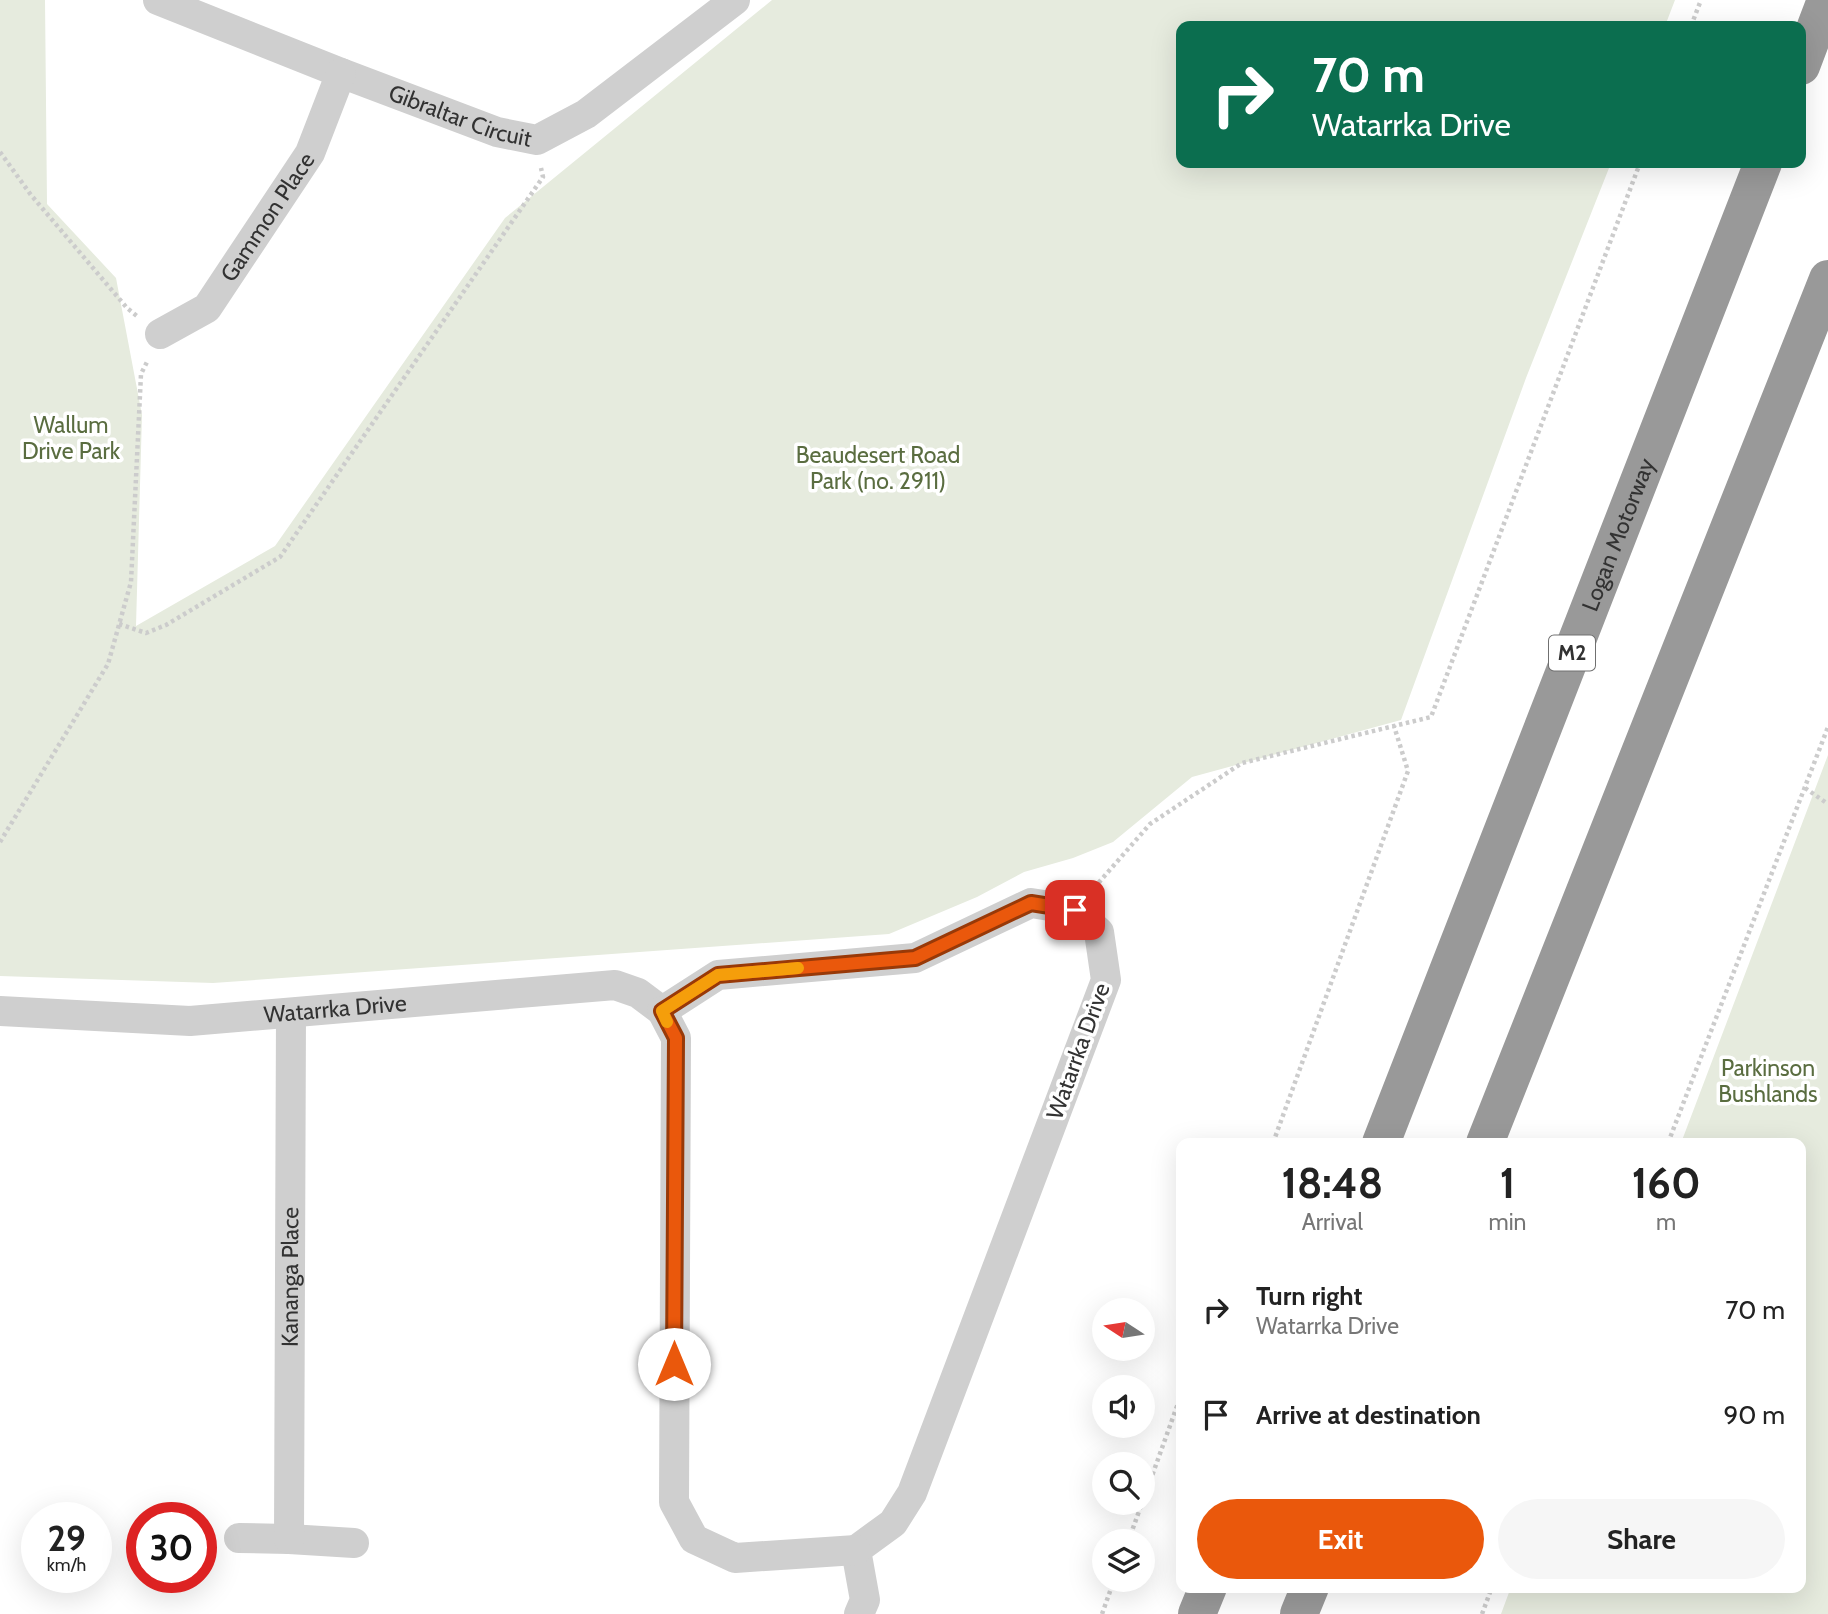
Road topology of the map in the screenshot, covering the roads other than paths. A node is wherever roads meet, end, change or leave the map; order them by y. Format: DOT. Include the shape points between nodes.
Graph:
graph roads {
  1 [pos="158,0"];
  2 [pos="735,0"];
  3 [pos="1826,0"];
  4 [pos="1806,53"];
  5 [pos="341,73"];
  6 [pos="1761,168"];
  7 [pos="1828,279"];
  8 [pos="160,334"];
  9 [pos="0,1011"];
  10 [pos="662,1011"];
  11 [pos="291,1013"];
  12 [pos="1383,1138"];
  13 [pos="1487,1138"];
  14 [pos="239,1538"];
  15 [pos="289,1539"];
  16 [pos="354,1543"];
  17 [pos="856,1550"];
  18 [pos="1206,1593"];
  19 [pos="1308,1593"];
  20 [pos="859,1614"];
  21 [pos="1197,1614"];
  22 [pos="1299,1614"];
  1 -- 5 [label="street, Gibraltar Circuit"];
  2 -- 5 [label="street, Gibraltar Circuit" via="586,114 537,140 497,132"];
  3 -- 4 [label="highway"];
  5 -- 8 [label="street, Gammon Place" via="310,153 207,308"];
  6 -- 12 [label="highway, Logan Motorway / M2"];
  7 -- 13 [label="highway"];
  9 -- 11 [label="street, Watarrka Drive" via="190,1021"];
  10 -- 11 [label="street, Watarrka Drive" via="638,993 615,985"];
  10 -- 17 [label="street" via="676,1038 674,1502 694,1539 735,1558"];
  10 -- 17 [label="street, Watarrka Drive" via="718,975 915,958 1031,903 1075,910 1099,932 1106,980 912,1493 893,1523"];
  11 -- 15 [label="street, Kananga Place"];
  14 -- 15 [label="street"];
  15 -- 16 [label="street"];
  17 -- 20 [label="street" via="865,1600"];
  18 -- 21 [label="highway"];
  19 -- 22 [label="highway"];
}
